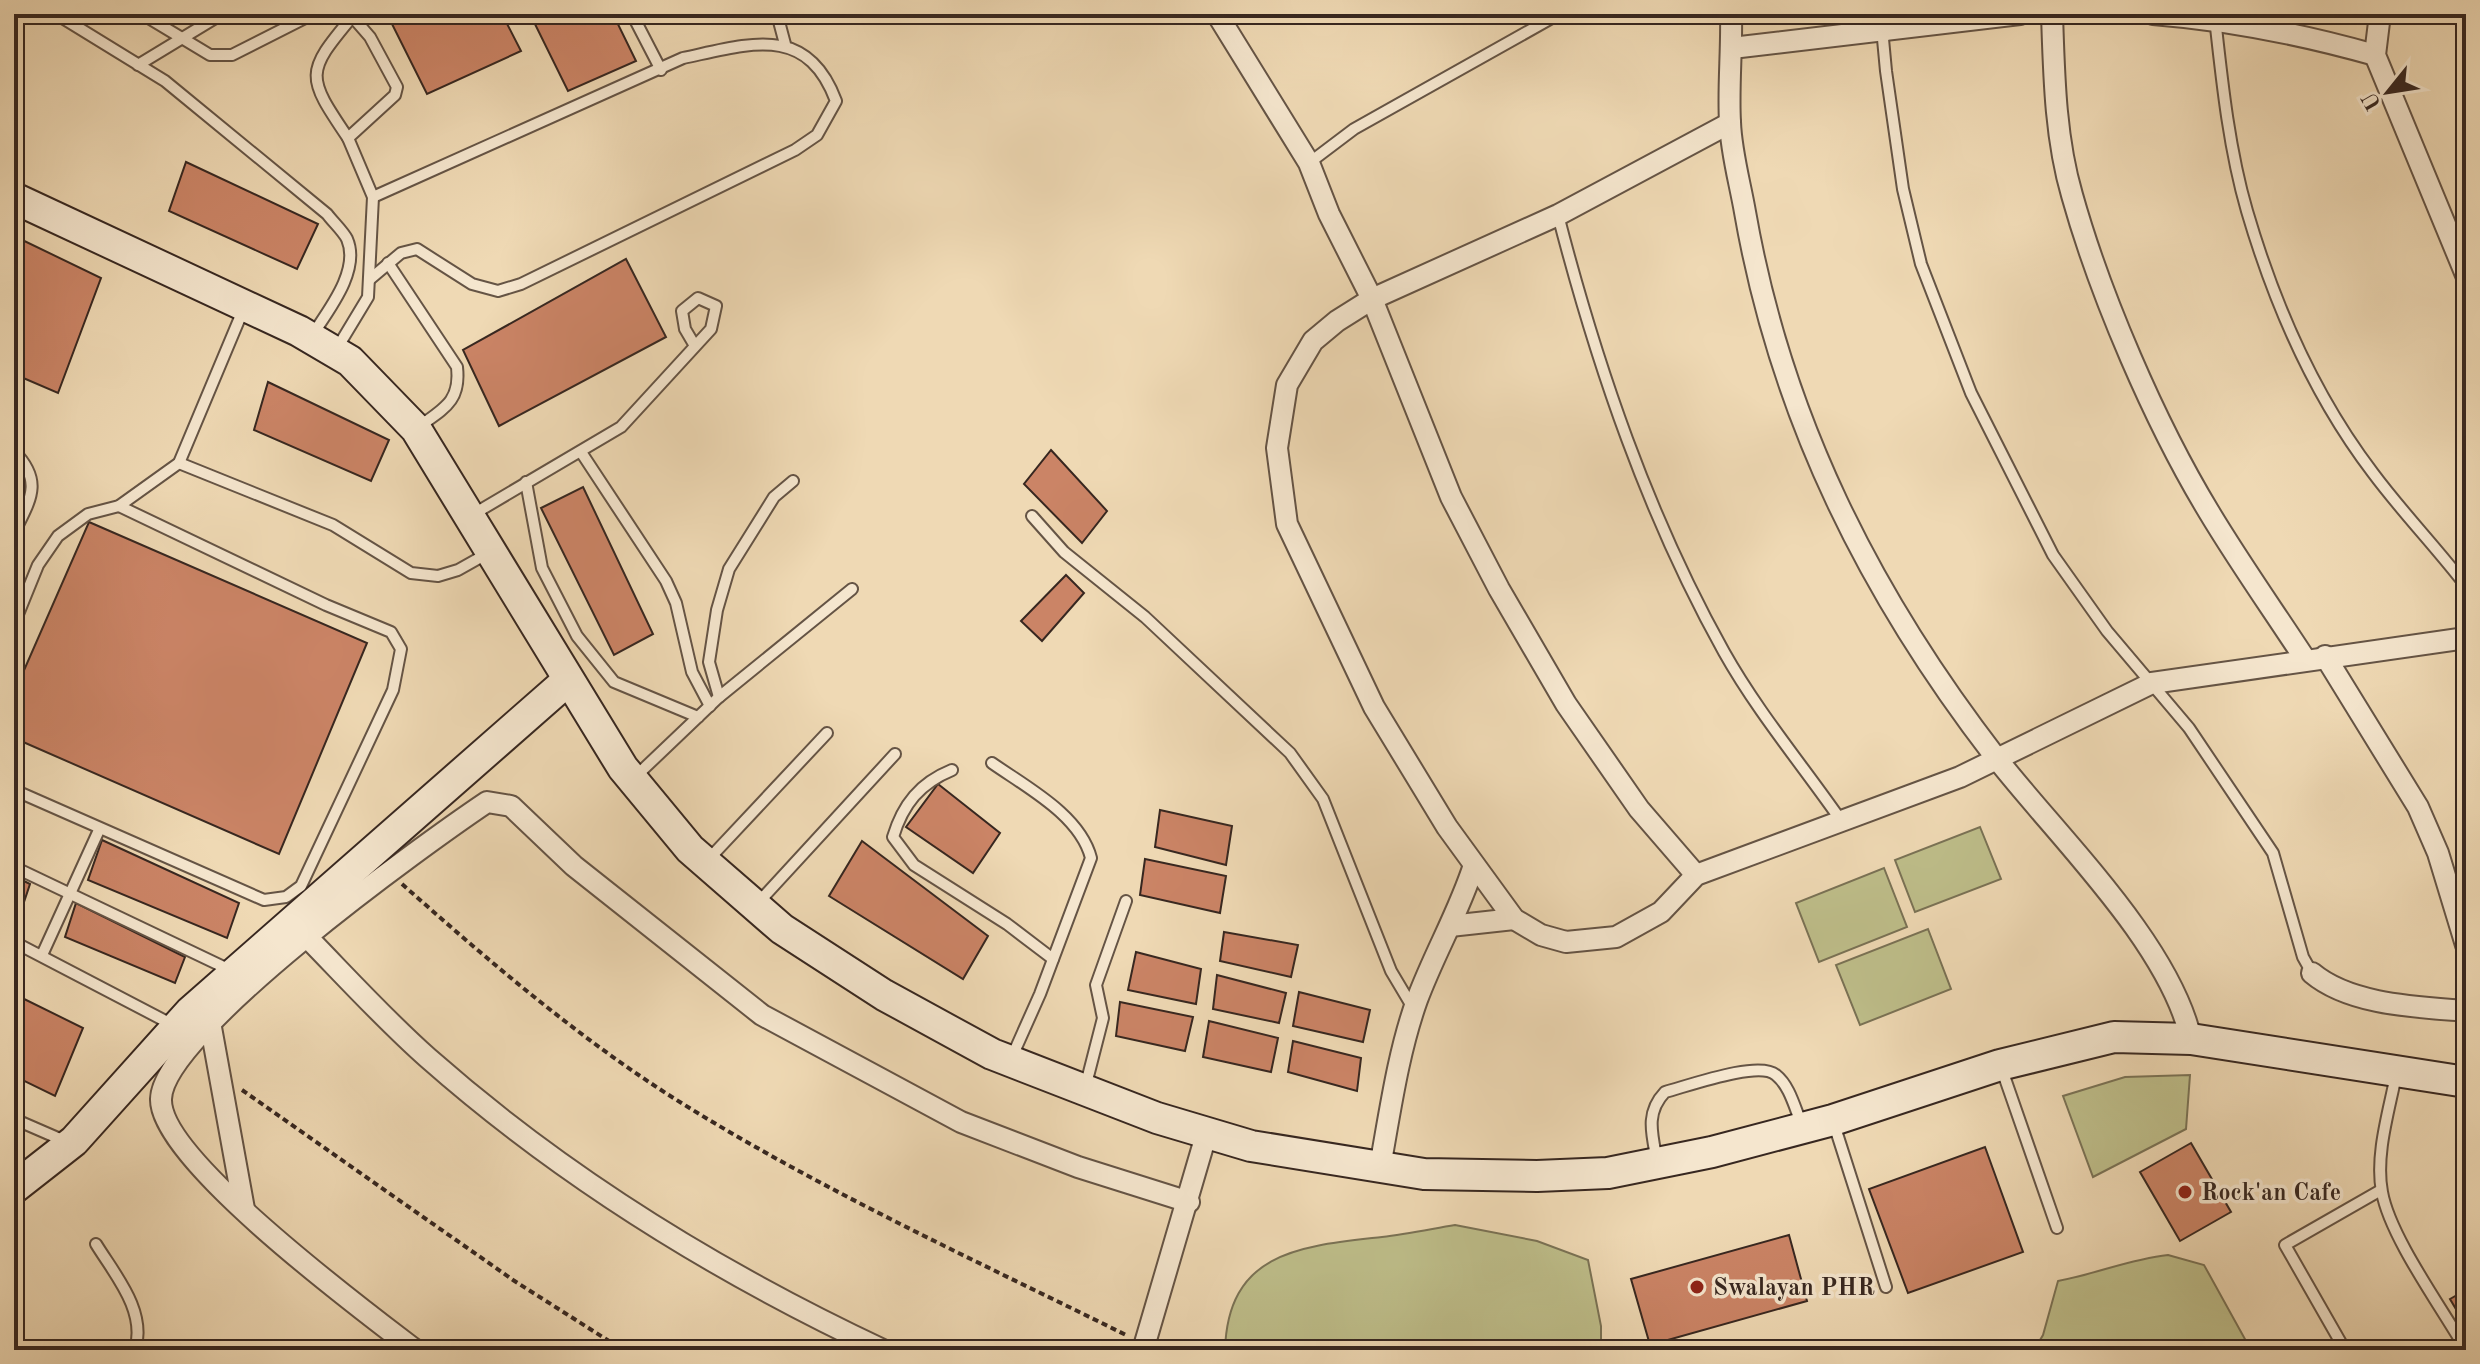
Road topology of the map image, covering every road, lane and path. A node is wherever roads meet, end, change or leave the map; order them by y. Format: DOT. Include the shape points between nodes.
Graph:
graph roads {
  1 [pos="56,14"];
  2 [pos="142,14"];
  3 [pos="222,14"];
  4 [pos="313,14"];
  5 [pos="632,14"];
  6 [pos="777,14"];
  7 [pos="1217,14"];
  8 [pos="1559,14"];
  9 [pos="1731,14"];
  10 [pos="2020,14"];
  11 [pos="2052,14"];
  12 [pos="2153,14"];
  13 [pos="2380,14"];
  14 [pos="351,16"];
  15 [pos="2216,16"];
  16 [pos="1889,22"];
  17 [pos="180,37"];
  18 [pos="785,44"];
  19 [pos="1732,48"];
  20 [pos="2375,55"];
  21 [pos="138,65"];
  22 [pos="661,70"];
  23 [pos="1730,123"];
  24 [pos="348,138"];
  25 [pos="1309,163"];
  26 [pos="373,197"];
  27 [pos="14,198"];
  28 [pos="1558,215"];
  29 [pos="388,263"];
  30 [pos="2466,275"];
  31 [pos="369,280"];
  32 [pos="1372,299"];
  33 [pos="244,306"];
  34 [pos="323,345"];
  35 [pos="695,346"];
  36 [pos="416,429"];
  37 [pos="14,451"];
  38 [pos="581,452"];
  39 [pos="179,463"];
  40 [pos="793,481"];
  41 [pos="526,482"];
  42 [pos="119,506"];
  43 [pos="470,516"];
  44 [pos="1032,516"];
  45 [pos="14,533"];
  46 [pos="492,552"];
  47 [pos="2466,586"];
  48 [pos="852,589"];
  49 [pos="14,624"];
  50 [pos="2466,638"];
  51 [pos="2315,658"];
  52 [pos="567,681"];
  53 [pos="2152,683"];
  54 [pos="719,697"];
  55 [pos="710,706"];
  56 [pos="698,717"];
  57 [pos="827,733"];
  58 [pos="895,754"];
  59 [pos="1997,759"];
  60 [pos="992,763"];
  61 [pos="952,770"];
  62 [pos="633,780"];
  63 [pos="14,790"];
  64 [pos="1842,822"];
  65 [pos="99,830"];
  66 [pos="706,863"];
  67 [pos="1474,865"];
  68 [pos="14,867"];
  69 [pos="388,872"];
  70 [pos="1696,875"];
  71 [pos="70,893"];
  72 [pos="1126,901"];
  73 [pos="755,906"];
  74 [pos="1514,919"];
  75 [pos="1450,926"];
  76 [pos="307,937"];
  77 [pos="14,942"];
  78 [pos="2466,945"];
  79 [pos="42,955"];
  80 [pos="1053,959"];
  81 [pos="236,973"];
  82 [pos="2312,973"];
  83 [pos="1414,1010"];
  84 [pos="2466,1011"];
  85 [pos="210,1022"];
  86 [pos="176,1027"];
  87 [pos="2191,1039"];
  88 [pos="1010,1061"];
  89 [pos="2000,1065"];
  90 [pos="2397,1069"];
  91 [pos="219,1075"];
  92 [pos="2466,1082"];
  93 [pos="1084,1090"];
  94 [pos="14,1119"];
  95 [pos="1833,1120"];
  96 [pos="1803,1128"];
  97 [pos="1207,1132"];
  98 [pos="71,1143"];
  99 [pos="1657,1163"];
  100 [pos="1380,1167"];
  101 [pos="14,1188"];
  102 [pos="2381,1190"];
  103 [pos="1189,1202"];
  104 [pos="244,1209"];
  105 [pos="2057,1228"];
  106 [pos="96,1244"];
  107 [pos="1886,1287"];
  108 [pos="1144,1347"];
  109 [pos="135,1350"];
  110 [pos="415,1350"];
  111 [pos="623,1350"];
  112 [pos="883,1350"];
  113 [pos="2345,1350"];
  114 [pos="2466,1350"];
  1 -- 21 [label="lane"];
  2 -- 17 [label="lane"];
  3 -- 17 [label="lane"];
  4 -- 17 [label="lane" via="232,55 210,55"];
  5 -- 22 [label="lane"];
  6 -- 18 [label="lane"];
  7 -- 25 [label="street"];
  8 -- 25 [label="lane" via="1354,129"];
  9 -- 19 [label="street"];
  10 -- 16 [label="street"];
  11 -- 51 [label="street" via="2055,94 2071,193 2115,314 2163,427 2208,511"];
  12 -- 15 [label="street"];
  13 -- 20 [label="street"];
  14 -- 24 [label="lane" via="315,67 316,80"];
  14 -- 24 [label="lane" via="370,37 397,87 395,95"];
  15 -- 20 [label="street"];
  15 -- 47 [label="lane" via="2246,209 2279,303 2325,401 2365,461"];
  16 -- 19 [label="street"];
  16 -- 53 [label="lane" via="1883,39 1903,189 1921,264 1966,380 2053,555"];
  17 -- 21 [label="lane"];
  18 -- 22 [label="lane" via="683,58"];
  18 -- 29 [label="lane" via="810,58 827,77 836,101 817,135 795,150 639,229 498,291 472,284 417,249"];
  19 -- 23 [label="street"];
  20 -- 30 [label="street"];
  21 -- 34 [label="lane" via="194,103 327,214 347,239 350,261"];
  22 -- 26 [label="lane"];
  23 -- 28 [label="street"];
  23 -- 59 [label="street" via="1758,284 1831,493 1860,553 1923,657"];
  24 -- 26 [label="lane"];
  25 -- 32 [label="street"];
  26 -- 31 [label="lane"];
  27 -- 33 [label="street"];
  28 -- 32 [label="street"];
  28 -- 64 [label="lane" via="1593,338 1661,531 1726,655"];
  29 -- 31 [label="lane"];
  29 -- 36 [label="lane" via="457,367 459,387 448,405"];
  31 -- 34 [label="lane" via="368,297"];
  32 -- 67 [label="street" via="1313,341 1287,385 1277,448 1287,524 1374,707"];
  32 -- 70 [label="street" via="1451,497 1499,589 1566,704 1639,809"];
  33 -- 34 [label="street"];
  33 -- 39 [label="lane"];
  34 -- 36 [label="street" via="350,361"];
  35 -- 35 [label="lane" via="711,329 716,306 698,298 682,311"];
  35 -- 38 [label="lane" via="621,427"];
  36 -- 43 [label="street"];
  37 -- 45 [label="lane" via="26,464 32,485"];
  38 -- 41 [label="lane"];
  38 -- 55 [label="lane" via="666,581 692,672"];
  39 -- 42 [label="lane"];
  39 -- 46 [label="lane" via="333,525 411,573 438,576"];
  40 -- 54 [label="lane" via="751,528 729,569 709,662"];
  41 -- 43 [label="lane"];
  41 -- 56 [label="lane" via="542,568 577,636 614,682"];
  42 -- 49 [label="lane" via="88,514 58,536 38,565"];
  42 -- 65 [label="lane" via="391,632 401,649 393,690 301,886 286,897 264,900"];
  43 -- 46 [label="street"];
  44 -- 83 [label="lane" via="1064,552 1145,617 1290,753 1323,799 1391,971"];
  46 -- 52 [label="street"];
  48 -- 54 [label="lane"];
  50 -- 51 [label="street"];
  51 -- 53 [label="street"];
  51 -- 78 [label="street" via="2418,807 2443,865"];
  52 -- 62 [label="street"];
  52 -- 81 [label="street"];
  53 -- 59 [label="street"];
  53 -- 82 [label="lane" via="2189,728 2273,853"];
  54 -- 55 [label="lane"];
  55 -- 56 [label="lane"];
  56 -- 62 [label="lane"];
  57 -- 66 [label="lane"];
  58 -- 73 [label="lane"];
  59 -- 64 [label="street"];
  59 -- 87 [label="street" via="2156,956 2184,1009"];
  60 -- 80 [label="lane" via="1068,820 1087,844 1091,858"];
  61 -- 80 [label="lane" via="920,786 898,819 893,837 914,865"];
  62 -- 66 [label="street"];
  63 -- 65 [label="lane"];
  64 -- 70 [label="street"];
  65 -- 71 [label="lane"];
  66 -- 73 [label="street"];
  67 -- 74 [label="street"];
  67 -- 75 [label="street"];
  68 -- 71 [label="lane"];
  69 -- 76 [label="street"];
  69 -- 103 [label="street" via="487,802 511,806 574,866 762,1015 961,1122"];
  69 -- 108 [label="path" via="508,978 681,1103 809,1177"];
  70 -- 74 [label="street" via="1661,912 1616,937 1566,942"];
  71 -- 79 [label="lane"];
  71 -- 81 [label="lane"];
  72 -- 93 [label="lane" via="1096,985 1103,1018"];
  73 -- 88 [label="street" via="884,995"];
  74 -- 75 [label="street"];
  75 -- 83 [label="street"];
  76 -- 85 [label="street"];
  76 -- 112 [label="street" via="429,1059 556,1161 689,1248"];
  77 -- 79 [label="lane"];
  79 -- 86 [label="lane"];
  80 -- 88 [label="lane"];
  81 -- 86 [label="street"];
  82 -- 84 [label="street" via="2330,988 2415,1007"];
  83 -- 100 [label="street"];
  85 -- 91 [label="street"];
  85 -- 104 [label="street" via="166,1073 160,1100 171,1131"];
  86 -- 98 [label="street"];
  87 -- 89 [label="street" via="2114,1037"];
  87 -- 90 [label="street"];
  88 -- 93 [label="street"];
  89 -- 95 [label="street"];
  89 -- 105 [label="lane"];
  90 -- 92 [label="street"];
  90 -- 102 [label="lane"];
  91 -- 104 [label="street"];
  91 -- 111 [label="path" via="513,1280"];
  93 -- 97 [label="street"];
  94 -- 98 [label="lane"];
  95 -- 96 [label="street"];
  95 -- 107 [label="lane"];
  96 -- 99 [label="street"];
  96 -- 99 [label="lane" via="1786,1085 1774,1072 1758,1069 1665,1092 1654,1104 1650,1121"];
  97 -- 100 [label="street" via="1251,1146"];
  97 -- 103 [label="street"];
  98 -- 101 [label="street"];
  99 -- 100 [label="street" via="1608,1173 1537,1176 1424,1174"];
  102 -- 113 [label="lane" via="2285,1245"];
  102 -- 114 [label="lane" via="2393,1224"];
  103 -- 108 [label="street"];
  104 -- 110 [label="street"];
  106 -- 109 [label="lane" via="136,1310"];
}
